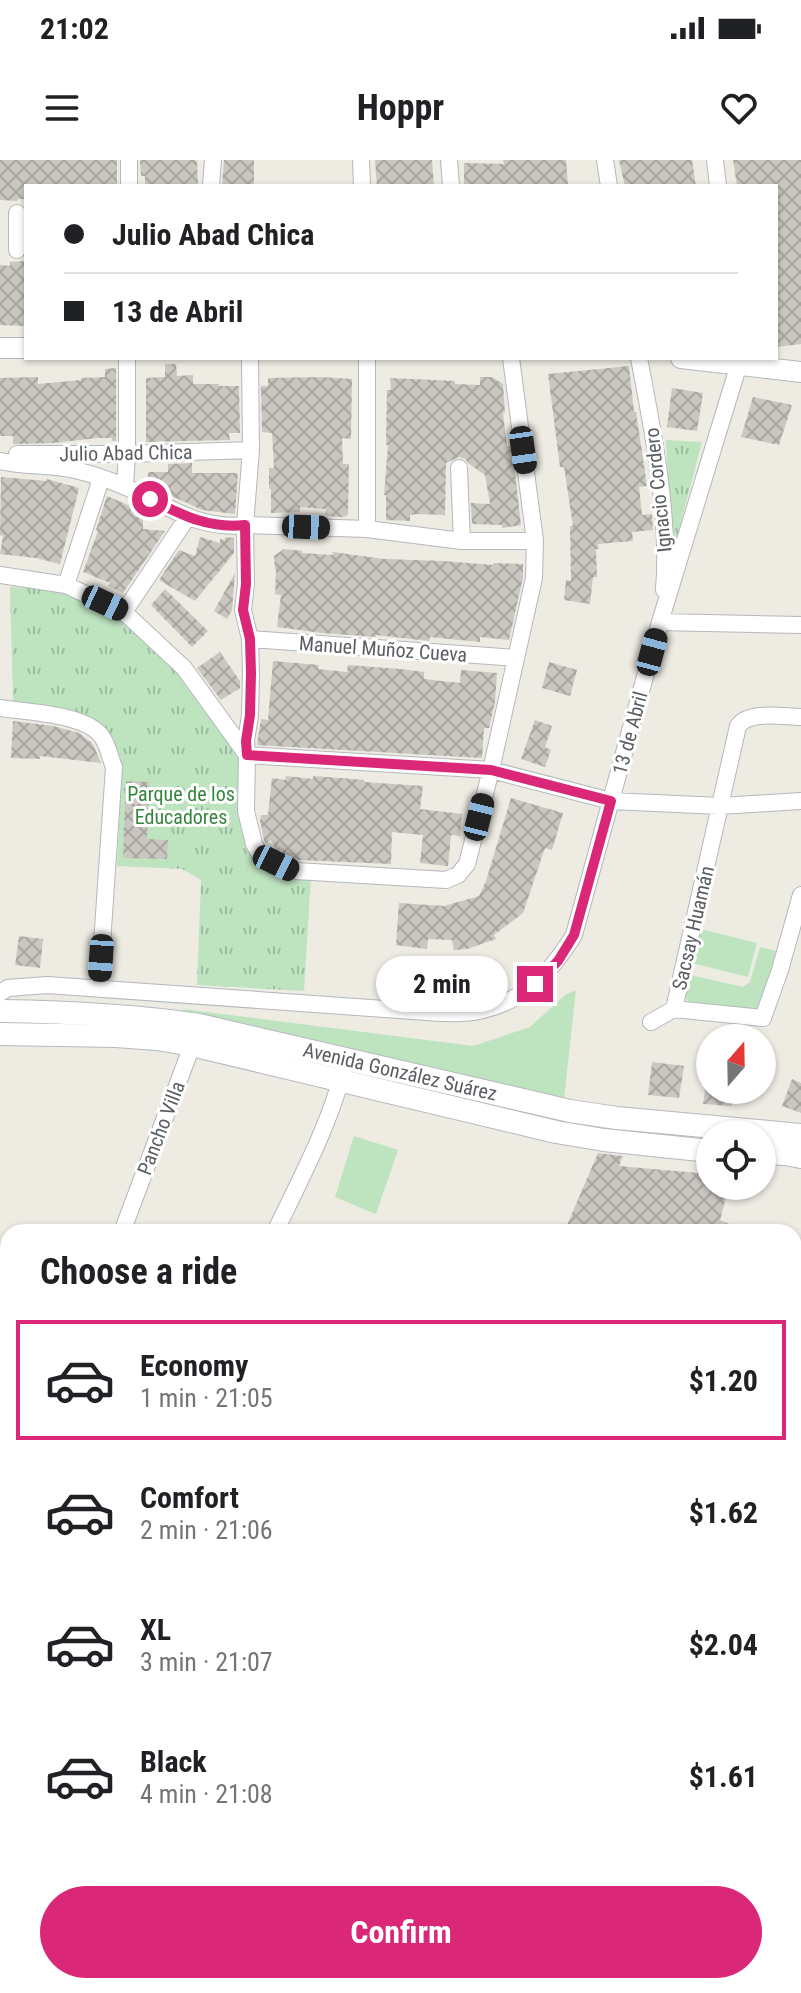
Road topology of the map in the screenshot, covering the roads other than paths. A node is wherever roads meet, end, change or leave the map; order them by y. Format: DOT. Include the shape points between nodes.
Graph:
graph roads {
  1 [pos="129,160"];
  2 [pos="213,160"];
  3 [pos="361,160"];
  4 [pos="449,160"];
  5 [pos="605,160"];
  6 [pos="715,160"];
  7 [pos="129,184"];
  8 [pos="211,184"];
  9 [pos="362,184"];
  10 [pos="451,184"];
  11 [pos="609,184"];
  12 [pos="718,184"];
  13 [pos="14,213"];
  14 [pos="0,250"];
  15 [pos="22,250"];
  16 [pos="0,348"];
  17 [pos="24,348"];
  18 [pos="127,360"];
  19 [pos="250,360"];
  20 [pos="367,360"];
  21 [pos="511,360"];
  22 [pos="639,360"];
  23 [pos="738,361"];
  24 [pos="801,372"];
  25 [pos="251,450"];
  26 [pos="0,454"];
  27 [pos="127,454"];
  28 [pos="0,461"];
  29 [pos="459,468"];
  30 [pos="101,479"];
  31 [pos="125,486"];
  32 [pos="187,518"];
  33 [pos="245,525"];
  34 [pos="367,529"];
  35 [pos="462,541"];
  36 [pos="535,541"];
  37 [pos="0,575"];
  38 [pos="66,585"];
  39 [pos="124,612"];
  40 [pos="660,622"];
  41 [pos="801,625"];
  42 [pos="250,639"];
  43 [pos="516,658"];
  44 [pos="0,708"];
  45 [pos="801,717"];
  46 [pos="247,755"];
  47 [pos="491,770"];
  48 [pos="611,801"];
  49 [pos="801,801"];
  50 [pos="720,806"];
  51 [pos="801,895"];
  52 [pos="99,988"];
  53 [pos="0,993"];
  54 [pos="674,1009"];
  55 [pos="0,1011"];
  56 [pos="651,1022"];
  57 [pos="0,1034"];
  58 [pos="196,1035"];
  59 [pos="343,1070"];
  60 [pos="801,1135"];
  61 [pos="696,1150"];
  62 [pos="776,1154"];
  63 [pos="801,1157"];
  64 [pos="125,1224"];
  65 [pos="279,1224"];
  1 -- 7 [label="street"];
  2 -- 8 [label="street"];
  3 -- 9 [label="street"];
  4 -- 10 [label="street"];
  5 -- 11 [label="street"];
  6 -- 12 [label="street"];
  13 -- 15 [label="street"];
  14 -- 15 [label="street"];
  16 -- 17 [label="street"];
  18 -- 27 [label="street"];
  19 -- 25 [label="street"];
  20 -- 34 [label="street"];
  21 -- 36 [label="street"];
  22 -- 40 [label="street, Ignacio Cordero" via="660,491 665,561"];
  23 -- 24 [label="street"];
  23 -- 40 [label="street, 13 de Abril"];
  25 -- 27 [label="street, Julio Abad Chica"];
  25 -- 33 [label="street"];
  26 -- 27 [label="street, Julio Abad Chica"];
  27 -- 31 [label="street"];
  28 -- 30 [label="street, Julio Abad Chica" via="73,469"];
  29 -- 35 [label="street"];
  30 -- 31 [label="street, Julio Abad Chica"];
  30 -- 38 [label="street"];
  31 -- 32 [label="street, Julio Abad Chica"];
  32 -- 33 [label="street, Julio Abad Chica"];
  32 -- 39 [label="street"];
  33 -- 34 [label="street, Julio Abad Chica"];
  33 -- 42 [label="street" via="243,610"];
  34 -- 35 [label="street, Julio Abad Chica"];
  35 -- 36 [label="street, Julio Abad Chica"];
  36 -- 43 [label="street" via="534,578"];
  37 -- 38 [label="street"];
  38 -- 39 [label="street"];
  39 -- 46 [label="street" via="184,668"];
  40 -- 41 [label="street"];
  40 -- 48 [label="street, 13 de Abril"];
  42 -- 43 [label="street, Manuel Muñoz Cueva"];
  42 -- 46 [label="street"];
  43 -- 47 [label="street"];
  44 -- 52 [label="street" via="88,724 102,736 114,767"];
  45 -- 50 [label="street, Sacsay Huamán" via="742,720"];
  46 -- 47 [label="street"];
  46 -- 47 [label="street" via="246,811 254,844 261,856 290,870 311,872 446,880 458,875 467,864"];
  47 -- 48 [label="street"];
  48 -- 50 [label="street"];
  48 -- 52 [label="street, 13 de Abril" via="574,935 535,984 505,1003 472,1013 441,1013"];
  49 -- 50 [label="street"];
  50 -- 54 [label="street, Sacsay Huamán"];
  51 -- 54 [label="street, Sacsay Huamán" via="763,1018"];
  52 -- 53 [label="street, 13 de Abril" via="47,985"];
  54 -- 56 [label="street"];
  55 -- 58 [label="main road, Avenida González Suárez" via="103,1014"];
  57 -- 58 [label="main road, Avenida González Suárez" via="157,1039"];
  58 -- 59 [label="main road, Avenida González Suárez"];
  58 -- 64 [label="street, Pancho Villa"];
  59 -- 60 [label="main road, Avenida González Suárez" via="617,1118"];
  59 -- 61 [label="main road, Avenida González Suárez" via="592,1139"];
  59 -- 65 [label="street" via="310,1160"];
  62 -- 63 [label="main road"];
}
